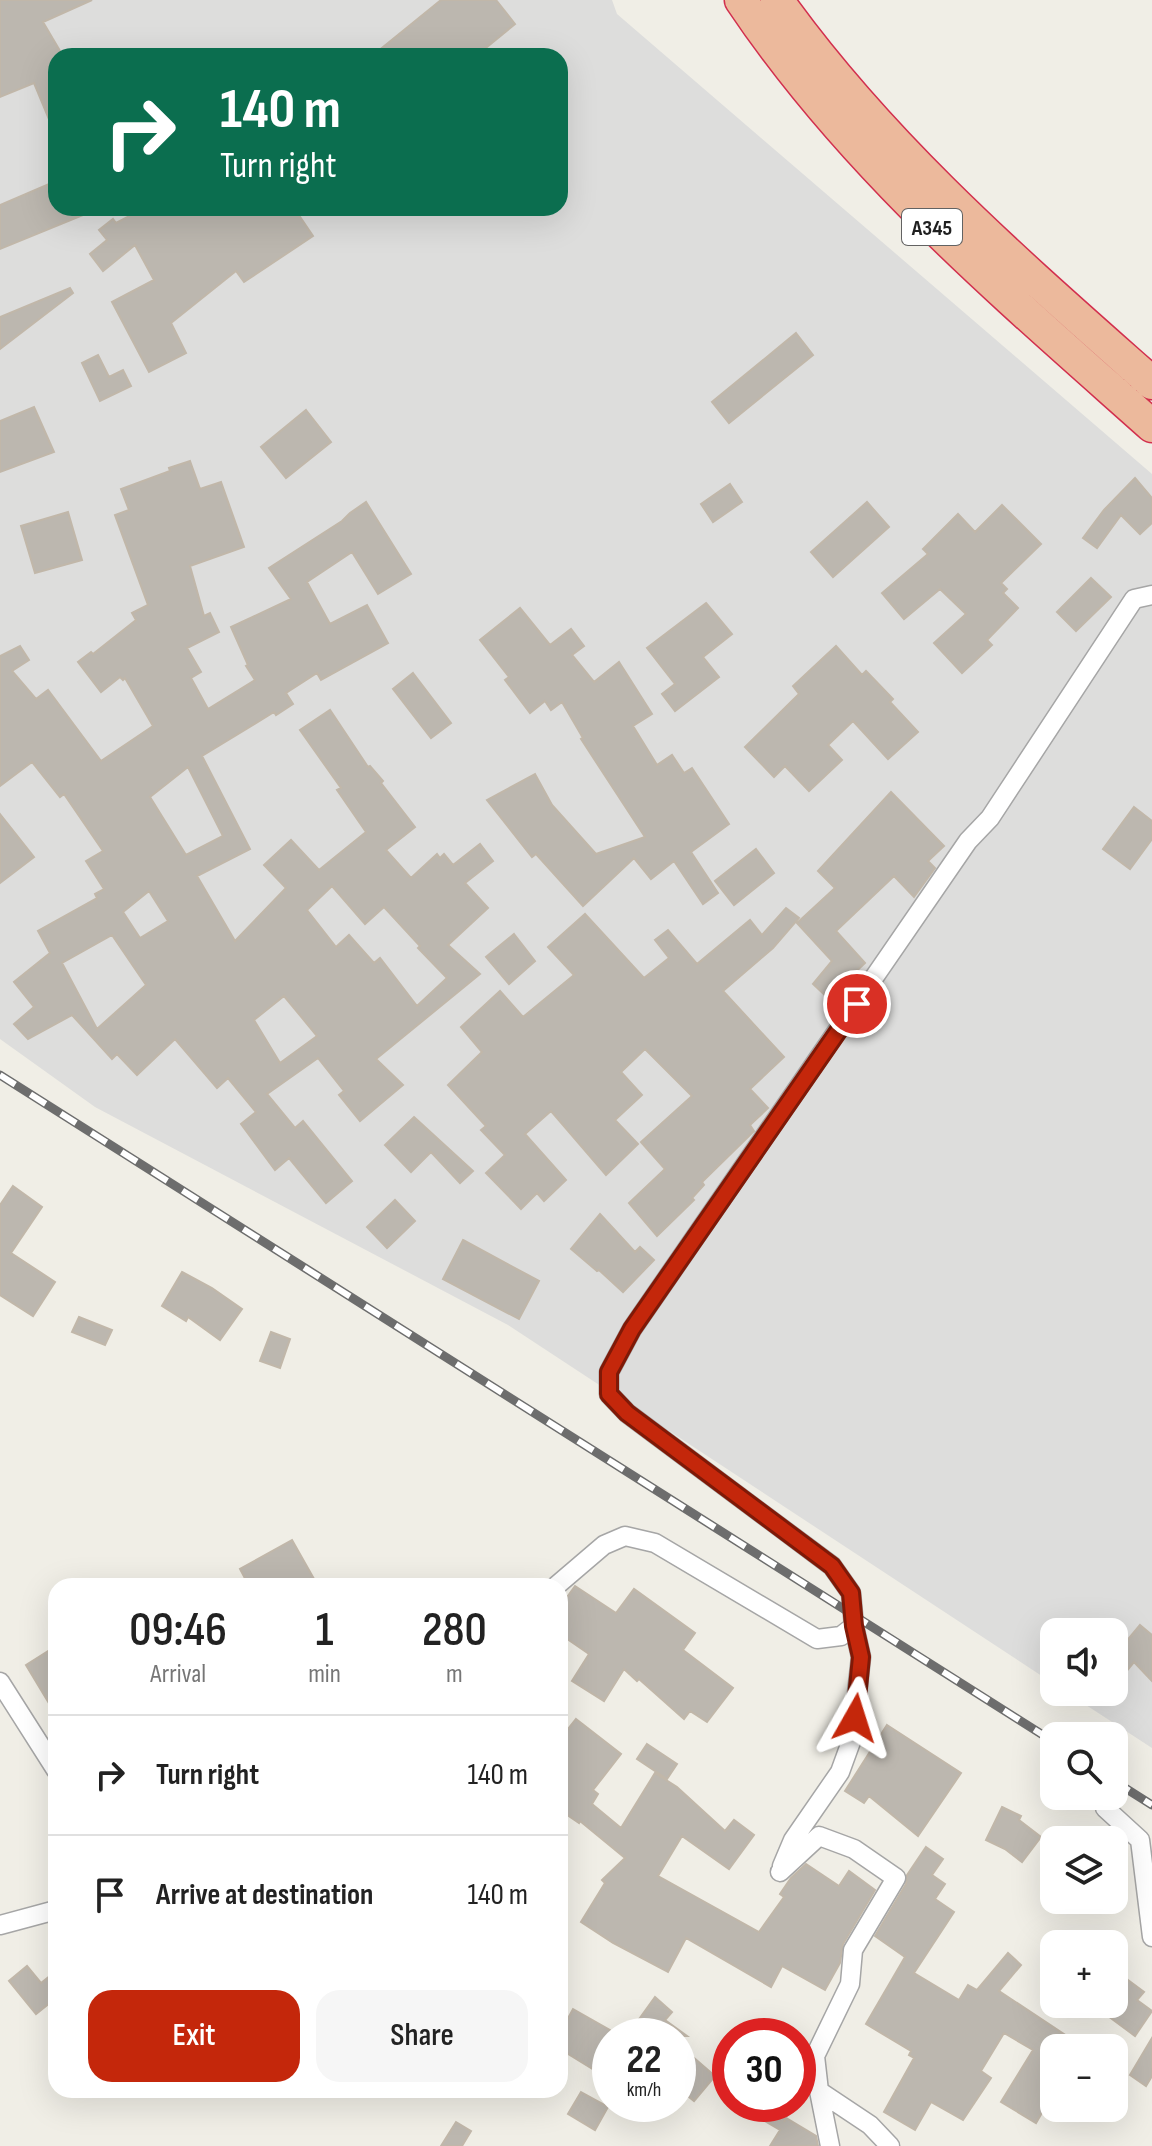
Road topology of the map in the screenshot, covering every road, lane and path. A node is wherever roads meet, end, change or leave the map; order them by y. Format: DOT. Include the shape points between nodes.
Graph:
graph roads {
  1 [pos="741,0"];
  2 [pos="777,0"];
  3 [pos="1152,383"];
  4 [pos="1152,426"];
  5 [pos="1152,595"];
  6 [pos="565,1578"];
  7 [pos="854,1626"];
  8 [pos="0,1682"];
  9 [pos="48,1757"];
  10 [pos="1107,1810"];
  11 [pos="48,1912"];
  12 [pos="0,1925"];
  13 [pos="1152,1937"];
  14 [pos="819,2091"];
  15 [pos="830,2146"];
  16 [pos="890,2146"];
  1 -- 4 [label="highway, A345" via="774,49 871,164 944,239"];
  2 -- 3 [label="highway, A345" via="817,55 906,156"];
  5 -- 7 [label="street" via="1134,599 990,818 968,841 632,1329 609,1372 609,1394 627,1413 832,1566 851,1593"];
  6 -- 7 [label="street" via="604,1545 625,1536 655,1543 817,1639 841,1636"];
  7 -- 14 [label="street" via="861,1657 852,1739 840,1772 793,1840 780,1872 819,1836 854,1849 896,1878 853,1950 850,1984 815,2056"];
  8 -- 9 [label="street"];
  10 -- 13 [label="street" via="1140,1840"];
  11 -- 12 [label="street"];
  14 -- 15 [label="street"];
  14 -- 16 [label="street" via="870,2125"];
}
